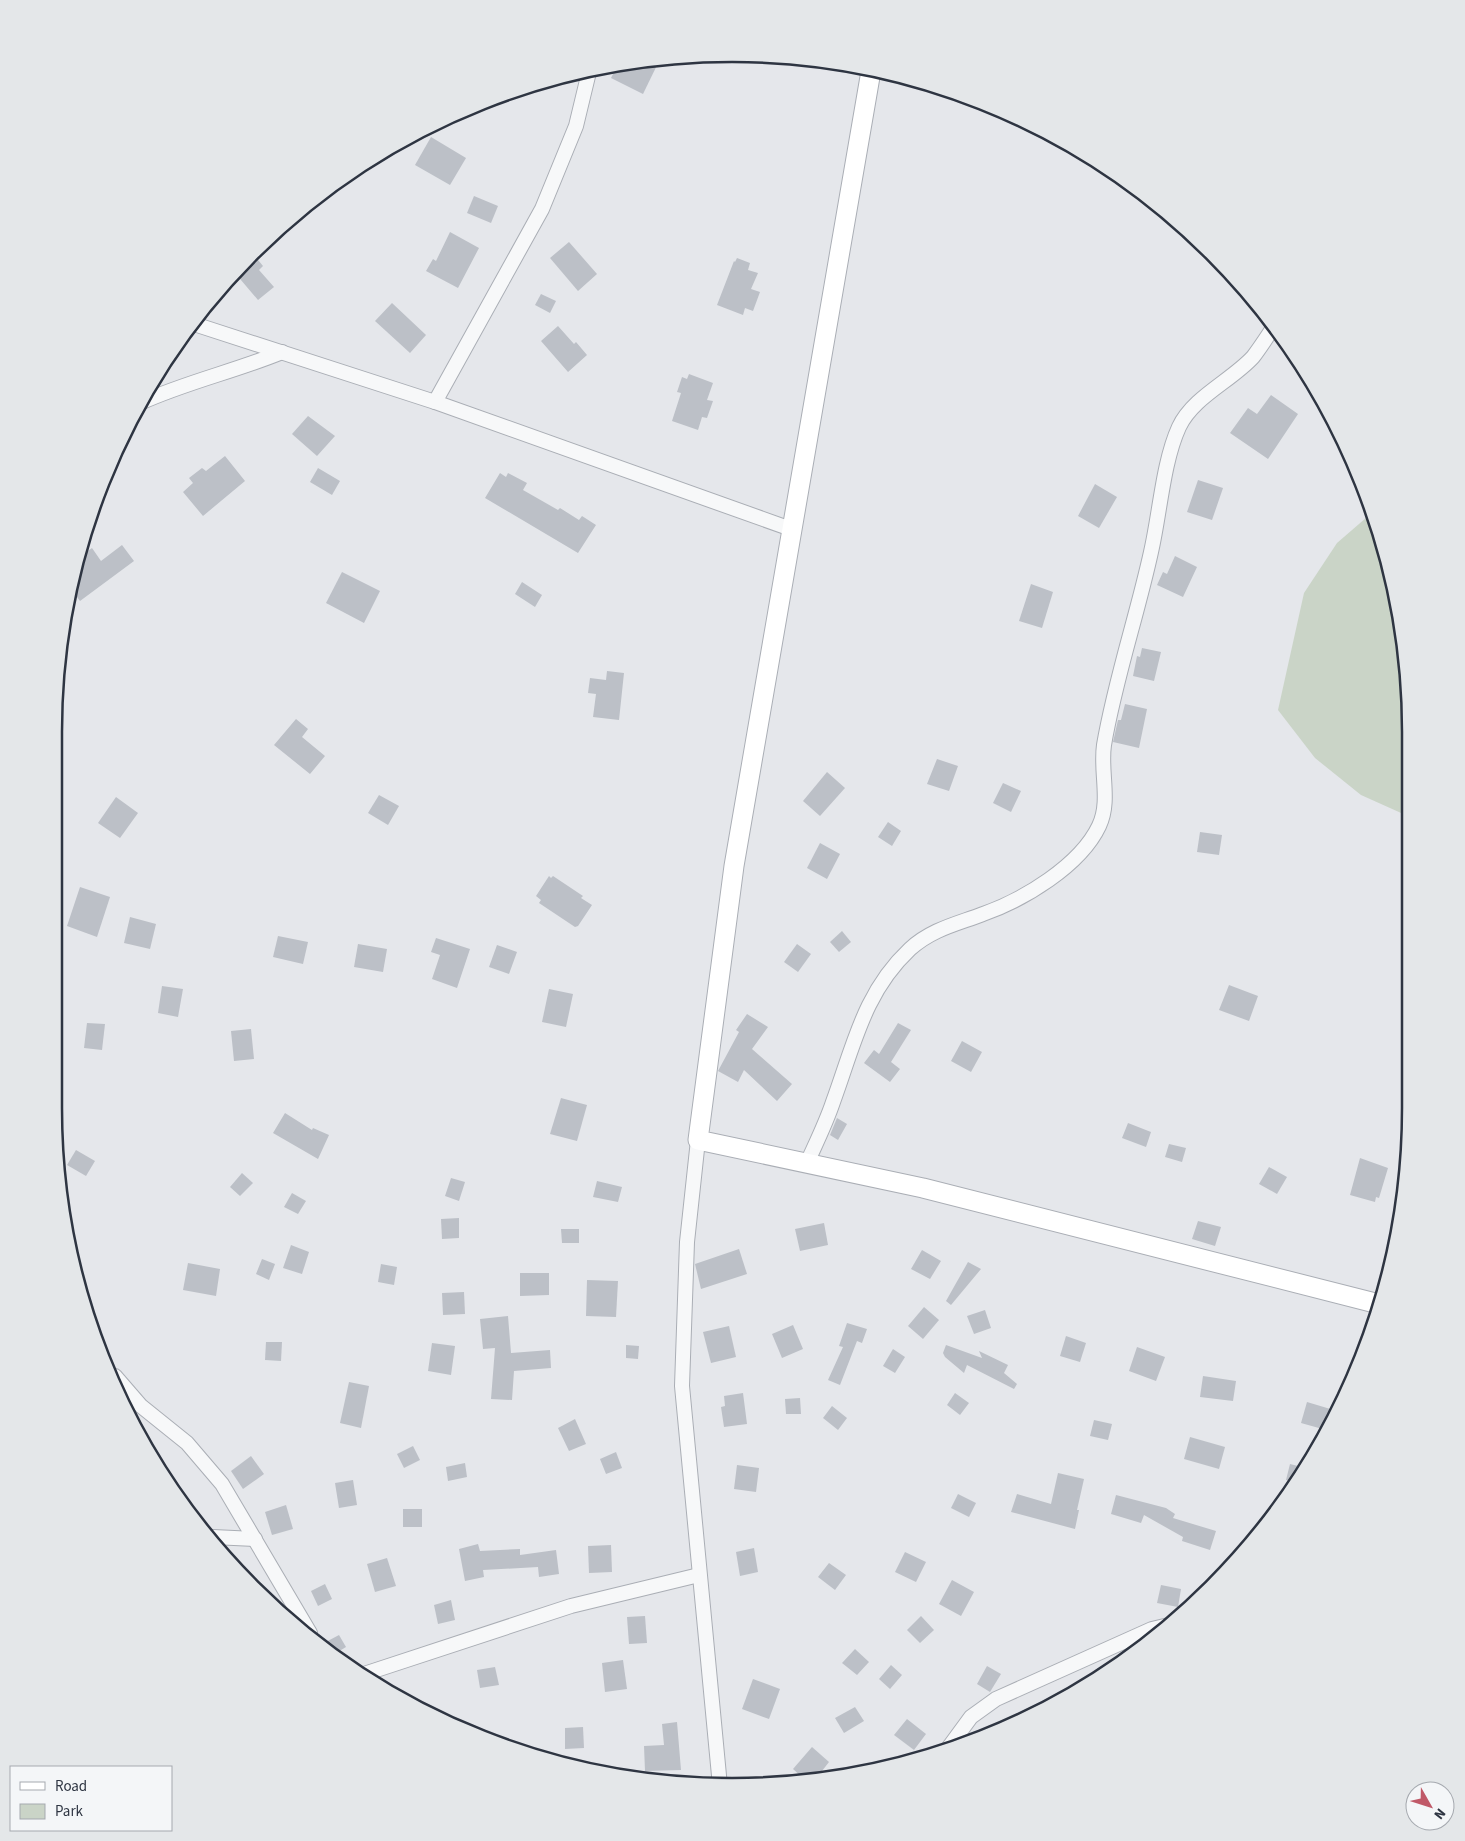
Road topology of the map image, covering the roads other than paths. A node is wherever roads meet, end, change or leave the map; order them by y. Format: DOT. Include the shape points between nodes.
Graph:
graph roads {
  1 [pos="870,77"];
  2 [pos="587,78"];
  3 [pos="200,326"];
  4 [pos="1270,333"];
  5 [pos="282,352"];
  6 [pos="152,398"];
  7 [pos="435,402"];
  8 [pos="791,530"];
  9 [pos="698,1140"];
  10 [pos="807,1163"];
  11 [pos="1374,1303"];
  12 [pos="124,1386"];
  13 [pos="219,1537"];
  14 [pos="255,1539"];
  15 [pos="699,1576"];
  16 [pos="304,1623"];
  17 [pos="1154,1629"];
  18 [pos="370,1672"];
  19 [pos="954,1741"];
  20 [pos="719,1778"];
  1 -- 8 [label="street"];
  2 -- 7 [label="street" via="576,126 542,209"];
  3 -- 5 [label="street"];
  4 -- 10 [label="street" via="1252,358 1181,423 1172,445 1152,551 1104,748 1105,801 1100,825 1086,846 1029,894 935,930 911,948 885,976 869,1001"];
  5 -- 6 [label="street" via="244,368"];
  5 -- 7 [label="street"];
  7 -- 8 [label="street"];
  8 -- 9 [label="street" via="734,866"];
  9 -- 10 [label="street"];
  9 -- 15 [label="street" via="687,1242 682,1386"];
  10 -- 11 [label="street" via="923,1188"];
  12 -- 14 [label="street" via="140,1406 187,1443 222,1484"];
  13 -- 14 [label="street"];
  14 -- 16 [label="street"];
  15 -- 18 [label="street" via="571,1606"];
  15 -- 20 [label="street"];
  17 -- 19 [label="street" via="996,1699 971,1717"];
}
